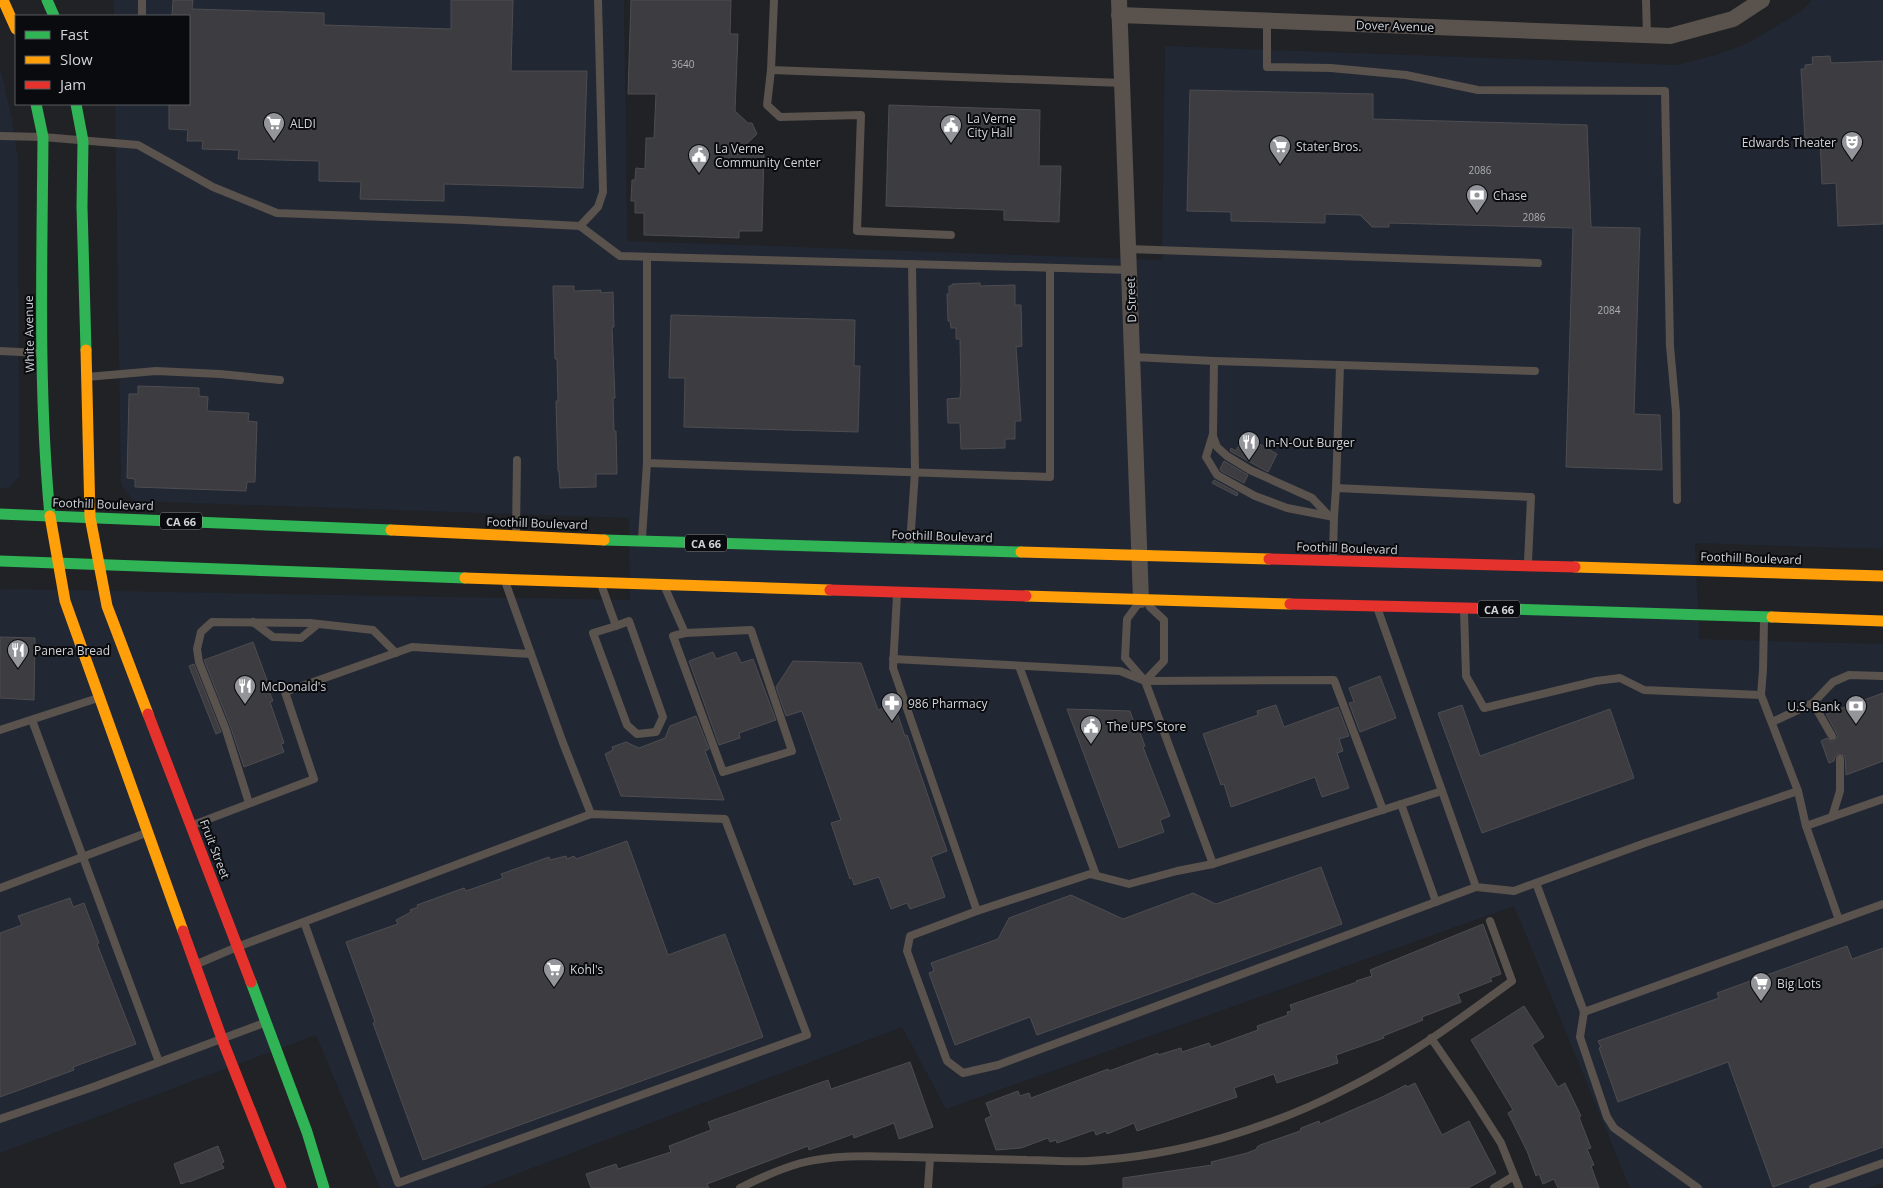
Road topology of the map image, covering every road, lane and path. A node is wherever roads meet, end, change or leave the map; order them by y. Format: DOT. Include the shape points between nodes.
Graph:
graph roads {
  1 [pos="3,0"];
  2 [pos="48,0"];
  3 [pos="142,0"];
  4 [pos="598,0"];
  5 [pos="774,0"];
  6 [pos="1646,0"];
  7 [pos="1762,0"];
  8 [pos="1119,8"];
  9 [pos="54,15"];
  10 [pos="142,15"];
  11 [pos="1267,21"];
  12 [pos="15,27"];
  13 [pos="1647,35"];
  14 [pos="772,70"];
  15 [pos="1122,83"];
  16 [pos="36,105"];
  17 [pos="76,105"];
  18 [pos="0,136"];
  19 [pos="43,137"];
  20 [pos="82,141"];
  21 [pos="580,226"];
  22 [pos="951,235"];
  23 [pos="1128,249"];
  24 [pos="647,258"];
  25 [pos="912,264"];
  26 [pos="1538,264"];
  27 [pos="1050,268"];
  28 [pos="1130,270"];
  29 [pos="0,351"];
  30 [pos="42,353"];
  31 [pos="1133,356"];
  32 [pos="1214,361"];
  33 [pos="1340,365"];
  34 [pos="1535,371"];
  35 [pos="87,377"];
  36 [pos="280,380"];
  37 [pos="1213,434"];
  38 [pos="517,460"];
  39 [pos="647,463"];
  40 [pos="914,472"];
  41 [pos="1336,488"];
  42 [pos="1677,500"];
  43 [pos="0,514"];
  44 [pos="50,516"];
  45 [pos="90,517"];
  46 [pos="1331,517"];
  47 [pos="516,536"];
  48 [pos="642,541"];
  49 [pos="909,549"];
  50 [pos="1141,556"];
  51 [pos="0,561"];
  52 [pos="1333,561"];
  53 [pos="58,564"];
  54 [pos="98,565"];
  55 [pos="1528,566"];
  56 [pos="1883,576"];
  57 [pos="505,580"];
  58 [pos="600,583"];
  59 [pos="665,585"];
  60 [pos="897,592"];
  61 [pos="1141,600"];
  62 [pos="1377,606"];
  63 [pos="1464,608"];
  64 [pos="1764,617"];
  65 [pos="252,621"];
  66 [pos="1883,622"];
  67 [pos="318,624"];
  68 [pos="616,626"];
  69 [pos="685,633"];
  70 [pos="396,653"];
  71 [pos="531,654"];
  72 [pos="893,659"];
  73 [pos="1019,666"];
  74 [pos="1883,676"];
  75 [pos="1145,680"];
  76 [pos="1760,695"];
  77 [pos="100,698"];
  78 [pos="1813,703"];
  79 [pos="32,720"];
  80 [pos="1772,722"];
  81 [pos="0,730"];
  82 [pos="1832,736"];
  83 [pos="1840,759"];
  84 [pos="1442,791"];
  85 [pos="1798,792"];
  86 [pos="1883,799"];
  87 [pos="249,803"];
  88 [pos="1401,804"];
  89 [pos="1382,810"];
  90 [pos="592,814"];
  91 [pos="1832,817"];
  92 [pos="191,826"];
  93 [pos="1806,826"];
  94 [pos="148,832"];
  95 [pos="83,857"];
  96 [pos="1213,864"];
  97 [pos="1096,875"];
  98 [pos="1536,883"];
  99 [pos="1476,887"];
  100 [pos="0,888"];
  101 [pos="1436,902"];
  102 [pos="1883,904"];
  103 [pos="977,911"];
  104 [pos="1839,920"];
  105 [pos="1490,921"];
  106 [pos="304,922"];
  107 [pos="237,947"];
  108 [pos="195,964"];
  109 [pos="1584,1012"];
  110 [pos="266,1023"];
  111 [pos="1431,1038"];
  112 [pos="222,1039"];
  113 [pos="159,1062"];
  114 [pos="0,1119"];
  115 [pos="930,1158"];
  116 [pos="1883,1163"];
  117 [pos="1514,1176"];
  118 [pos="281,1188"];
  119 [pos="324,1188"];
  120 [pos="740,1188"];
  121 [pos="928,1188"];
  122 [pos="1494,1188"];
  123 [pos="1519,1188"];
  124 [pos="1698,1188"];
  125 [pos="1813,1188"];
  1 -- 12 [label="main road"];
  2 -- 9 [label="main road"];
  3 -- 10 [label="lane"];
  4 -- 21 [label="lane" via="603,192 598,207"];
  5 -- 14 [label="lane"];
  6 -- 13 [label="lane"];
  7 -- 13 [label="street, Dover Avenue" via="1734,19 1670,36"];
  8 -- 11 [label="street, Dover Avenue"];
  8 -- 15 [label="street, D Street"];
  11 -- 13 [label="street, Dover Avenue"];
  11 -- 42 [label="lane" via="1267,67 1331,68 1406,75 1478,90 1665,91"];
  14 -- 15 [label="lane"];
  14 -- 22 [label="lane" via="766,105 780,117 860,116 857,231"];
  15 -- 23 [label="street, D Street"];
  16 -- 19 [label="main road, White Avenue"];
  17 -- 20 [label="main road"];
  18 -- 19 [label="lane"];
  19 -- 20 [label="lane"];
  19 -- 30 [label="main road, White Avenue"];
  20 -- 21 [label="lane" via="138,145 213,187 277,213"];
  20 -- 35 [label="main road"];
  21 -- 24 [label="lane" via="620,256"];
  23 -- 26 [label="lane"];
  23 -- 28 [label="street, D Street"];
  24 -- 25 [label="lane"];
  24 -- 39 [label="lane"];
  25 -- 27 [label="lane"];
  25 -- 40 [label="lane"];
  27 -- 28 [label="lane"];
  27 -- 40 [label="lane" via="1050,477"];
  28 -- 31 [label="street, D Street"];
  29 -- 30 [label="lane"];
  30 -- 44 [label="main road, White Avenue"];
  31 -- 32 [label="lane"];
  31 -- 50 [label="street, D Street"];
  32 -- 33 [label="lane"];
  32 -- 37 [label="lane"];
  33 -- 34 [label="lane"];
  33 -- 41 [label="lane"];
  35 -- 36 [label="lane" via="156,371"];
  35 -- 45 [label="main road"];
  37 -- 46 [label="lane" via="1217,447 1227,456 1312,498"];
  37 -- 46 [label="lane" via="1206,457 1217,475 1255,496 1287,508"];
  38 -- 47 [label="lane"];
  39 -- 40 [label="lane"];
  39 -- 48 [label="lane"];
  40 -- 49 [label="lane"];
  41 -- 46 [label="lane"];
  41 -- 55 [label="lane" via="1531,497"];
  43 -- 44 [label="main road, Foothill Boulevard / CA 66"];
  44 -- 45 [label="main road, Foothill Boulevard / CA 66"];
  44 -- 53 [label="main road, White Avenue"];
  45 -- 47 [label="main road, Foothill Boulevard / CA 66"];
  45 -- 54 [label="main road, Fruit Street"];
  46 -- 52 [label="lane"];
  47 -- 48 [label="main road, Foothill Boulevard / CA 66"];
  48 -- 49 [label="main road, Foothill Boulevard / CA 66"];
  49 -- 50 [label="main road, Foothill Boulevard / CA 66"];
  50 -- 52 [label="main road, Foothill Boulevard / CA 66"];
  50 -- 61 [label="street, D Street"];
  51 -- 53 [label="main road, CA 66"];
  52 -- 55 [label="main road, Foothill Boulevard / CA 66"];
  53 -- 54 [label="main road, CA 66"];
  53 -- 77 [label="main road" via="65,601"];
  54 -- 57 [label="main road, CA 66"];
  54 -- 92 [label="main road, Fruit Street" via="107,606"];
  55 -- 56 [label="main road, Foothill Boulevard / CA 66"];
  57 -- 58 [label="main road, CA 66"];
  57 -- 71 [label="lane"];
  58 -- 59 [label="main road, CA 66"];
  58 -- 68 [label="lane"];
  59 -- 60 [label="main road, CA 66"];
  59 -- 69 [label="lane"];
  60 -- 61 [label="main road, CA 66"];
  60 -- 72 [label="lane"];
  61 -- 62 [label="main road, CA 66"];
  61 -- 75 [label="lane" via="1127,619 1125,658"];
  61 -- 75 [label="lane" via="1164,620 1164,660"];
  62 -- 63 [label="main road, CA 66"];
  62 -- 84 [label="lane"];
  63 -- 64 [label="main road, CA 66"];
  63 -- 76 [label="lane" via="1466,676 1484,708 1620,678 1644,690"];
  64 -- 66 [label="main road, CA 66"];
  64 -- 76 [label="lane" via="1764,670"];
  65 -- 67 [label="lane"];
  65 -- 67 [label="lane" via="273,637 301,638"];
  65 -- 87 [label="lane" via="212,622 201,632 197,649"];
  67 -- 70 [label="lane" via="373,630"];
  68 -- 68 [label="lane" via="593,632 627,724 637,734 656,732 663,717 629,621"];
  69 -- 69 [label="lane" via="673,636 722,772 792,751 751,630"];
  70 -- 71 [label="lane" via="412,647"];
  70 -- 87 [label="lane" via="285,692 314,779"];
  71 -- 90 [label="lane"];
  72 -- 73 [label="lane"];
  72 -- 103 [label="lane" via="892,668"];
  73 -- 75 [label="lane" via="1120,671"];
  73 -- 97 [label="lane"];
  74 -- 78 [label="lane" via="1849,675 1833,682"];
  75 -- 89 [label="lane" via="1334,680"];
  75 -- 96 [label="lane"];
  76 -- 80 [label="lane"];
  77 -- 79 [label="lane"];
  77 -- 94 [label="main road"];
  78 -- 80 [label="lane"];
  78 -- 82 [label="lane"];
  79 -- 81 [label="lane"];
  79 -- 95 [label="lane"];
  80 -- 85 [label="lane"];
  83 -- 91 [label="lane" via="1840,791"];
  84 -- 88 [label="lane"];
  84 -- 99 [label="lane"];
  85 -- 93 [label="lane"];
  85 -- 98 [label="lane"];
  86 -- 91 [label="lane"];
  87 -- 92 [label="lane"];
  88 -- 89 [label="lane"];
  88 -- 101 [label="lane"];
  89 -- 96 [label="lane"];
  90 -- 106 [label="lane"];
  90 -- 106 [label="lane" via="725,819 807,1035 398,1183"];
  91 -- 93 [label="lane"];
  92 -- 107 [label="main road, Fruit Street"];
  93 -- 104 [label="lane"];
  94 -- 95 [label="lane"];
  94 -- 108 [label="main road"];
  95 -- 100 [label="lane"];
  95 -- 113 [label="lane"];
  96 -- 97 [label="lane" via="1129,884"];
  97 -- 103 [label="lane" via="1090,874"];
  98 -- 99 [label="lane" via="1514,891"];
  98 -- 109 [label="lane"];
  99 -- 101 [label="lane"];
  101 -- 103 [label="lane" via="998,1065 964,1073 947,1061 907,951 910,936"];
  102 -- 104 [label="lane"];
  104 -- 109 [label="lane"];
  105 -- 111 [label="lane" via="1512,981"];
  106 -- 107 [label="lane"];
  107 -- 108 [label="lane"];
  107 -- 110 [label="main road, Fruit Street"];
  108 -- 112 [label="main road"];
  109 -- 124 [label="lane" via="1580,1037 1607,1117 1614,1128"];
  110 -- 112 [label="lane"];
  110 -- 119 [label="main road, Fruit Street" via="307,1132"];
  111 -- 115 [label="lane" via="1347,1089 1302,1110 1197,1144 1144,1155 1088,1161"];
  111 -- 117 [label="lane" via="1486,1119"];
  112 -- 113 [label="lane"];
  112 -- 118 [label="main road"];
  113 -- 114 [label="lane"];
  115 -- 120 [label="lane" via="838,1157 802,1162"];
  115 -- 121 [label="lane"];
  116 -- 125 [label="lane"];
  117 -- 122 [label="lane"];
  117 -- 123 [label="lane"];
}
